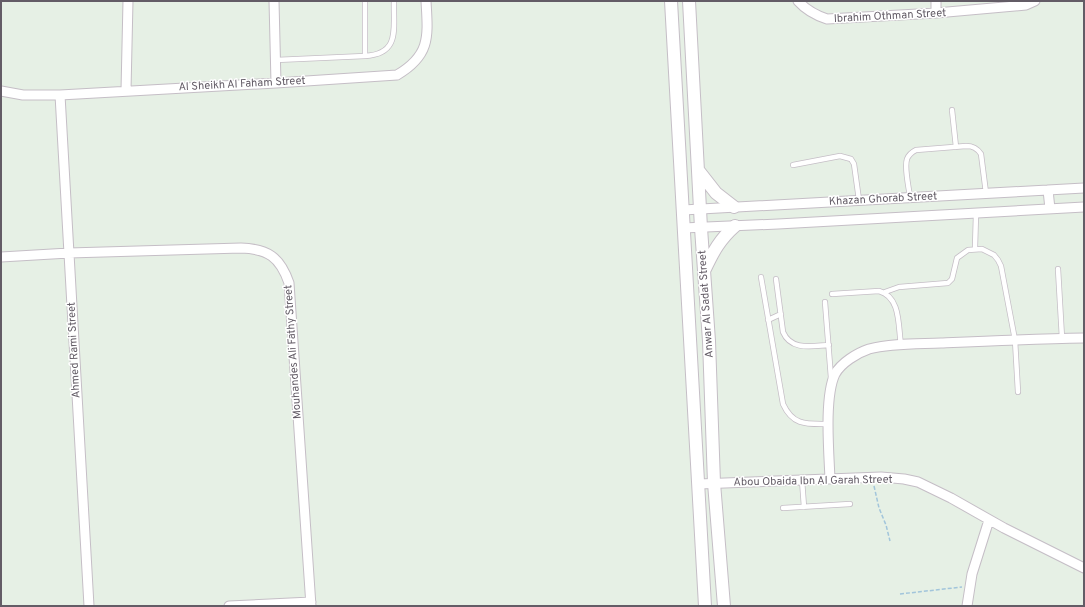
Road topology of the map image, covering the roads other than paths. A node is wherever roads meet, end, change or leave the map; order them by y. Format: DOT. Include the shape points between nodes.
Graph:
graph roads {
  1 [pos="128,1"];
  2 [pos="274,1"];
  3 [pos="365,1"];
  4 [pos="394,1"];
  5 [pos="426,1"];
  6 [pos="671,1"];
  7 [pos="689,1"];
  8 [pos="798,1"];
  9 [pos="936,1"];
  10 [pos="1035,1"];
  11 [pos="936,13"];
  12 [pos="365,56"];
  13 [pos="276,60"];
  14 [pos="276,83"];
  15 [pos="126,90"];
  16 [pos="1,91"];
  17 [pos="60,95"];
  18 [pos="952,110"];
  19 [pos="956,147"];
  20 [pos="793,166"];
  21 [pos="698,170"];
  22 [pos="1084,188"];
  23 [pos="1048,190"];
  24 [pos="986,193"];
  25 [pos="910,197"];
  26 [pos="859,200"];
  27 [pos="734,207"];
  28 [pos="700,208"];
  29 [pos="1084,208"];
  30 [pos="1050,209"];
  31 [pos="683,210"];
  32 [pos="976,214"];
  33 [pos="735,226"];
  34 [pos="684,228"];
  35 [pos="701,228"];
  36 [pos="975,248"];
  37 [pos="69,253"];
  38 [pos="1,257"];
  39 [pos="1058,269"];
  40 [pos="704,272"];
  41 [pos="761,278"];
  42 [pos="776,279"];
  43 [pos="885,292"];
  44 [pos="832,294"];
  45 [pos="825,302"];
  46 [pos="781,314"];
  47 [pos="768,320"];
  48 [pos="1062,338"];
  49 [pos="1084,338"];
  50 [pos="1015,340"];
  51 [pos="829,345"];
  52 [pos="901,345"];
  53 [pos="831,384"];
  54 [pos="1018,392"];
  55 [pos="828,424"];
  56 [pos="830,479"];
  57 [pos="802,480"];
  58 [pos="714,483"];
  59 [pos="699,484"];
  60 [pos="850,504"];
  61 [pos="804,507"];
  62 [pos="783,508"];
  63 [pos="989,520"];
  64 [pos="1084,568"];
  65 [pos="311,604"];
  66 [pos="89,606"];
  67 [pos="229,606"];
  68 [pos="705,606"];
  69 [pos="724,606"];
  70 [pos="967,606"];
  1 -- 15 [label="street"];
  2 -- 13 [label="street"];
  3 -- 12 [label="lane"];
  4 -- 12 [label="lane" via="393,41 380,54"];
  5 -- 14 [label="street, Al Sheikh Al Faham Street" via="428,30 425,44 419,57 409,68 397,75"];
  6 -- 31 [label="street, Anwar Al Sadat Street"];
  7 -- 21 [label="street, Anwar Al Sadat Street"];
  8 -- 11 [label="street, Ibrahim Othman Street" via="804,8 827,20"];
  9 -- 11 [label="street"];
  10 -- 11 [label="street, Ibrahim Othman Street" via="1026,5"];
  12 -- 13 [label="lane"];
  13 -- 14 [label="street"];
  14 -- 15 [label="street, Al Sheikh Al Faham Street"];
  15 -- 17 [label="street, Al Sheikh Al Faham Street"];
  16 -- 17 [label="street, Al Sheikh Al Faham Street" via="23,95"];
  17 -- 37 [label="street, Ahmed Rami Street"];
  18 -- 19 [label="lane"];
  19 -- 24 [label="lane" via="972,146 978,149 981,154"];
  19 -- 25 [label="lane" via="916,150 910,153 907,159"];
  20 -- 26 [label="lane" via="840,156 851,159"];
  21 -- 27 [label="street" via="716,193"];
  21 -- 28 [label="street, Anwar Al Sadat Street"];
  22 -- 23 [label="street, Khazan Ghorab Street"];
  23 -- 24 [label="street, Khazan Ghorab Street"];
  23 -- 30 [label="street"];
  24 -- 25 [label="street, Khazan Ghorab Street"];
  25 -- 26 [label="street, Khazan Ghorab Street"];
  26 -- 27 [label="street, Khazan Ghorab Street"];
  27 -- 28 [label="street, Khazan Ghorab Street"];
  28 -- 31 [label="street, Khazan Ghorab Street"];
  28 -- 35 [label="street, Anwar Al Sadat Street"];
  29 -- 30 [label="street, Khazan Ghorab Street"];
  30 -- 32 [label="street, Khazan Ghorab Street"];
  31 -- 34 [label="street, Anwar Al Sadat Street"];
  32 -- 33 [label="street, Khazan Ghorab Street"];
  32 -- 36 [label="lane"];
  33 -- 35 [label="street, Khazan Ghorab Street"];
  33 -- 40 [label="street" via="718,243"];
  34 -- 35 [label="street, Khazan Ghorab Street"];
  34 -- 59 [label="street, Anwar Al Sadat Street"];
  35 -- 40 [label="street, Anwar Al Sadat Street"];
  36 -- 43 [label="lane" via="957,258 952,278 948,283 899,287"];
  36 -- 50 [label="lane" via="994,254 1001,266"];
  37 -- 38 [label="street, Mouhandes Ali Fathy Street"];
  37 -- 65 [label="street, Mouhandes Ali Fathy Street" via="254,248 266,252 285,270 289,283"];
  37 -- 66 [label="street, Ahmed Rami Street"];
  39 -- 48 [label="lane"];
  40 -- 58 [label="street, Anwar Al Sadat Street"];
  41 -- 47 [label="lane"];
  42 -- 46 [label="lane"];
  43 -- 44 [label="lane"];
  43 -- 52 [label="lane" via="892,298 896,307"];
  45 -- 51 [label="lane"];
  46 -- 47 [label="lane"];
  46 -- 51 [label="lane" via="783,332 789,342 800,346"];
  47 -- 55 [label="lane" via="786,411 798,422"];
  48 -- 49 [label="street"];
  48 -- 50 [label="street"];
  50 -- 52 [label="street"];
  50 -- 54 [label="lane"];
  51 -- 53 [label="lane"];
  52 -- 53 [label="street" via="868,350 857,355 836,372"];
  53 -- 55 [label="street"];
  55 -- 56 [label="street"];
  56 -- 57 [label="street, Abou Obaida Ibn Al Garah Street"];
  56 -- 63 [label="street, Abou Obaida Ibn Al Garah Street" via="904,479 918,482"];
  57 -- 58 [label="street, Abou Obaida Ibn Al Garah Street"];
  57 -- 61 [label="lane"];
  58 -- 59 [label="street, Abou Obaida Ibn Al Garah Street"];
  58 -- 69 [label="street, Anwar Al Sadat Street"];
  59 -- 68 [label="street, Anwar Al Sadat Street"];
  60 -- 61 [label="lane"];
  61 -- 62 [label="lane"];
  63 -- 64 [label="street, Abou Obaida Ibn Al Garah Street"];
  63 -- 70 [label="street" via="972,574"];
  65 -- 67 [label="street"];
}
